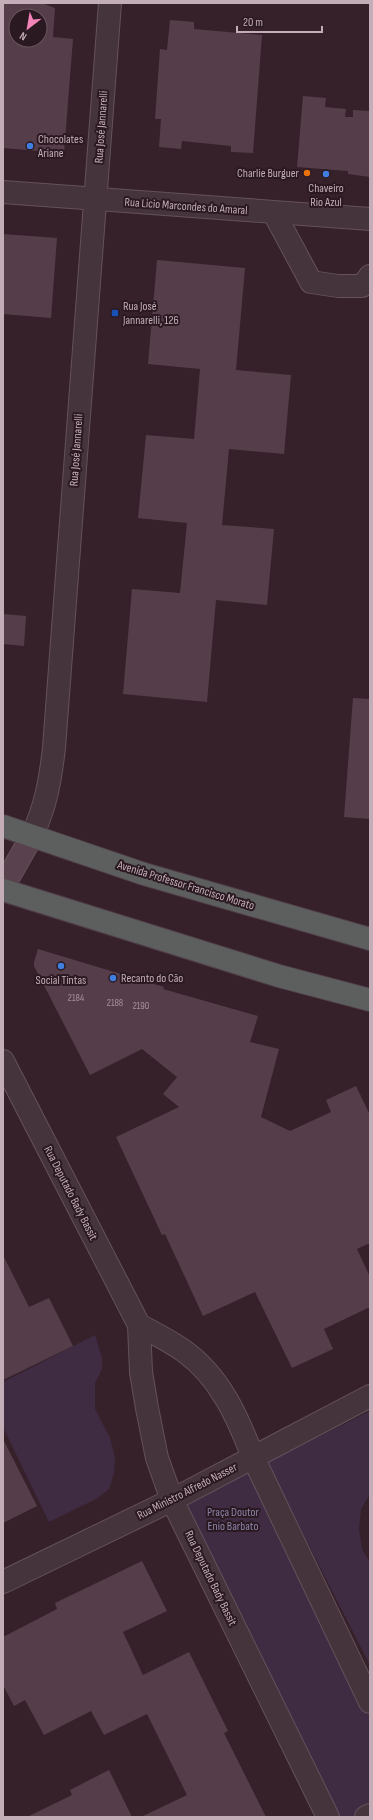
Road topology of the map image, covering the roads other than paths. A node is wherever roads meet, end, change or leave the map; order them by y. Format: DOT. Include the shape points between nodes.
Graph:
graph roads {
  1 [pos="110,3"];
  2 [pos="3,192"];
  3 [pos="96,200"];
  4 [pos="274,213"];
  5 [pos="370,219"];
  6 [pos="370,276"];
  7 [pos="3,826"];
  8 [pos="32,836"];
  9 [pos="3,887"];
  10 [pos="3,890"];
  11 [pos="370,939"];
  12 [pos="370,1000"];
  13 [pos="3,1061"];
  14 [pos="139,1325"];
  15 [pos="370,1396"];
  16 [pos="253,1457"];
  17 [pos="172,1500"];
  18 [pos="3,1582"];
  19 [pos="370,1702"];
  20 [pos="370,1815"];
  21 [pos="328,1817"];
  22 [pos="366,1817"];
  1 -- 3 [label="street, Rua José Jannarelli"];
  2 -- 3 [label="street, Rua Licio Marcondes do Amaral"];
  3 -- 4 [label="street, Rua Licio Marcondes do Amaral"];
  3 -- 8 [label="street, Rua José Jannarelli" via="54,748 49,787"];
  4 -- 5 [label="street, Rua Licio Marcondes do Amaral"];
  4 -- 6 [label="street" via="311,282 362,286"];
  7 -- 8 [label="highway, Avenida Professor Francisco Morato"];
  8 -- 9 [label="main road, Rua José Jannarelli"];
  8 -- 11 [label="highway, Avenida Professor Francisco Morato" via="144,874"];
  10 -- 12 [label="highway" via="279,976"];
  13 -- 14 [label="street, Rua Deputado Bady Bassit"];
  14 -- 16 [label="street" via="184,1350 206,1370 229,1402"];
  14 -- 17 [label="street, Rua Deputado Bady Bassit" via="147,1408 157,1458"];
  15 -- 16 [label="street, Rua Ministro Alfredo Nasser"];
  16 -- 17 [label="street, Rua Ministro Alfredo Nasser"];
  16 -- 19 [label="street"];
  17 -- 18 [label="street, Rua Ministro Alfredo Nasser"];
  17 -- 21 [label="street, Rua Deputado Bady Bassit"];
  20 -- 22 [label="street"];
}
